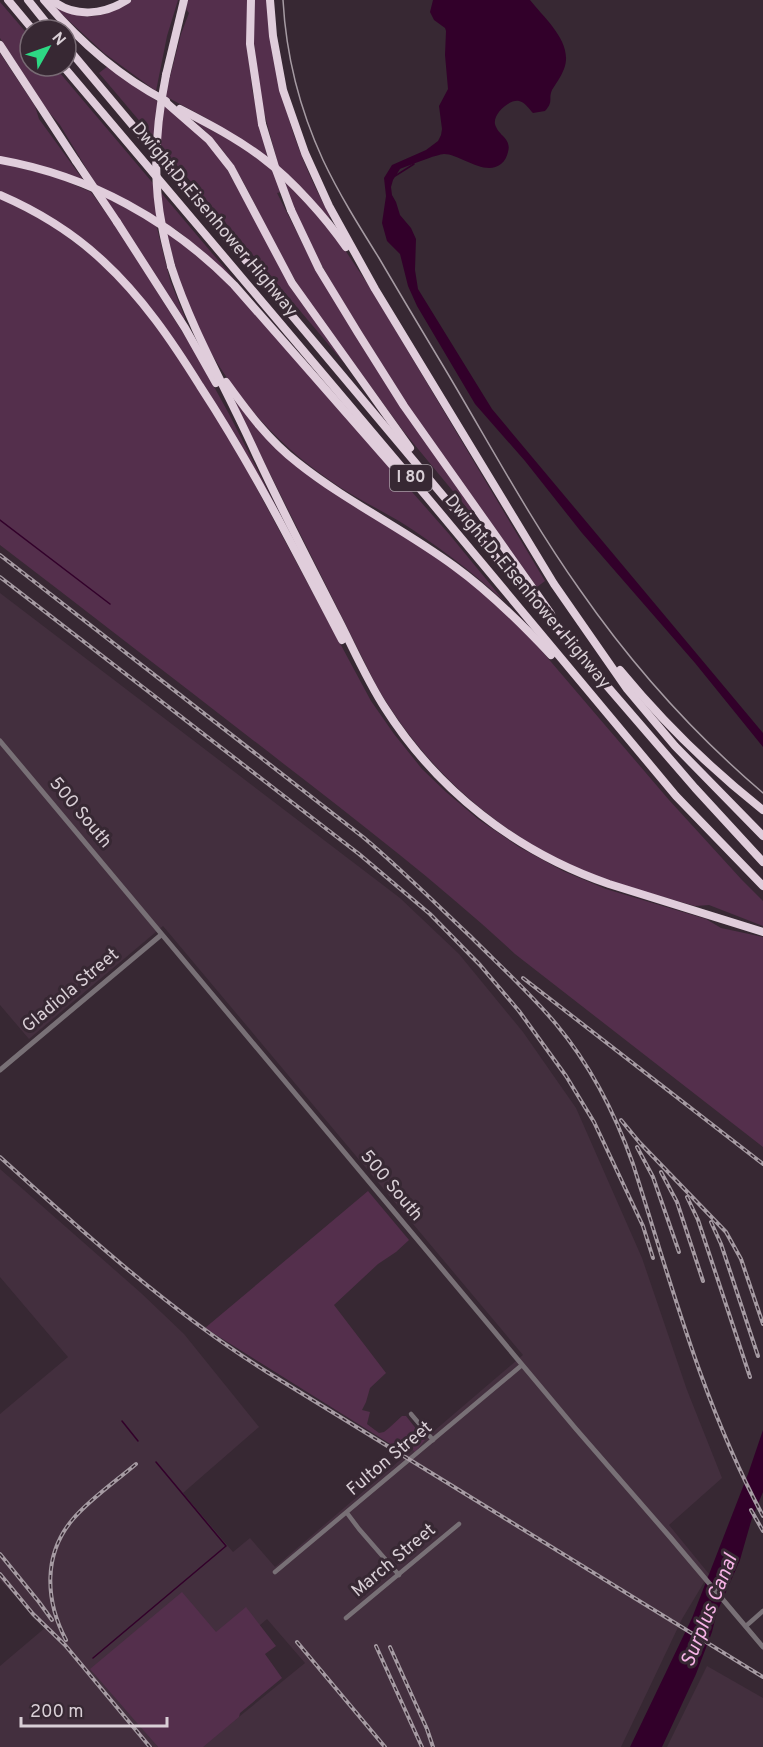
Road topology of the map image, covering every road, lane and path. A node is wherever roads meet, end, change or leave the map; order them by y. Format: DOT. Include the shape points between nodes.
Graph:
graph roads {
  1 [pos="8,0"];
  2 [pos="28,0"];
  3 [pos="44,0"];
  4 [pos="52,0"];
  5 [pos="127,0"];
  6 [pos="184,0"];
  7 [pos="251,0"];
  8 [pos="270,0"];
  9 [pos="23,18"];
  10 [pos="42,18"];
  11 [pos="0,45"];
  12 [pos="78,60"];
  13 [pos="73,78"];
  14 [pos="162,99"];
  15 [pos="0,160"];
  16 [pos="0,195"];
  17 [pos="375,289"];
  18 [pos="213,365"];
  19 [pos="267,478"];
  20 [pos="426,496"];
  21 [pos="450,504"];
  22 [pos="554,584"];
  23 [pos="581,657"];
  24 [pos="595,699"];
  25 [pos="397,726"];
  26 [pos="0,741"];
  27 [pos="763,810"];
  28 [pos="763,836"];
  29 [pos="763,862"];
  30 [pos="763,886"];
  31 [pos="763,932"];
  32 [pos="161,935"];
  33 [pos="0,1070"];
  34 [pos="522,1365"];
  35 [pos="411,1414"];
  36 [pos="433,1440"];
  37 [pos="347,1513"];
  38 [pos="459,1524"];
  39 [pos="275,1572"];
  40 [pos="399,1575"];
  41 [pos="763,1611"];
  42 [pos="346,1618"];
  43 [pos="746,1626"];
  44 [pos="763,1647"];
  1 -- 9 [label="highway"];
  2 -- 10 [label="highway"];
  3 -- 14 [label="highway" via="82,40"];
  4 -- 5 [label="highway" via="66,9 92,13"];
  6 -- 18 [label="highway, bridge" via="159,114 161,225 187,310"];
  7 -- 23 [label="highway, bridge" via="250,44 262,124 291,210 319,268 404,406"];
  8 -- 17 [label="highway" via="283,90 305,153"];
  11 -- 19 [label="highway, bridge" via="185,328"];
  12 -- 21 [label="highway, Dwight D. Eisenhower Highway / I 80"];
  13 -- 20 [label="highway, Dwight D. Eisenhower Highway / I 80"];
  14 -- 17 [label="highway" via="265,160 314,207"];
  14 -- 21 [label="highway" via="210,140 231,168 292,283"];
  15 -- 20 [label="highway" via="53,173 105,193 188,243 234,285 399,472"];
  16 -- 25 [label="highway" via="40,215 86,246 123,280 155,318 240,450 382,712"];
  17 -- 22 [label="highway"];
  18 -- 19 [label="highway"];
  18 -- 24 [label="highway" via="250,415 296,462 420,543 496,599"];
  19 -- 25 [label="highway" via="374,690"];
  20 -- 24 [label="highway, Dwight D. Eisenhower Highway / I 80"];
  21 -- 23 [label="highway, Dwight D. Eisenhower Highway / I 80"];
  22 -- 27 [label="highway" via="600,646 673,729"];
  22 -- 28 [label="highway" via="627,689 675,746"];
  23 -- 29 [label="highway, Dwight D. Eisenhower Highway / I 80"];
  24 -- 30 [label="highway, Dwight D. Eisenhower Highway / I 80" via="676,796"];
  25 -- 31 [label="highway" via="457,795 537,852 601,881"];
  26 -- 32 [label="street, 500 South"];
  32 -- 33 [label="street, Gladiola Street"];
  32 -- 34 [label="street, 500 South"];
  34 -- 36 [label="street, Fulton Street"];
  34 -- 43 [label="street, 500 South"];
  35 -- 36 [label="street"];
  36 -- 37 [label="street, Fulton Street"];
  37 -- 39 [label="street, Fulton Street"];
  37 -- 40 [label="street"];
  38 -- 40 [label="street, March Street"];
  40 -- 42 [label="street, March Street"];
  41 -- 43 [label="street"];
  43 -- 44 [label="street, 500 South"];
}
